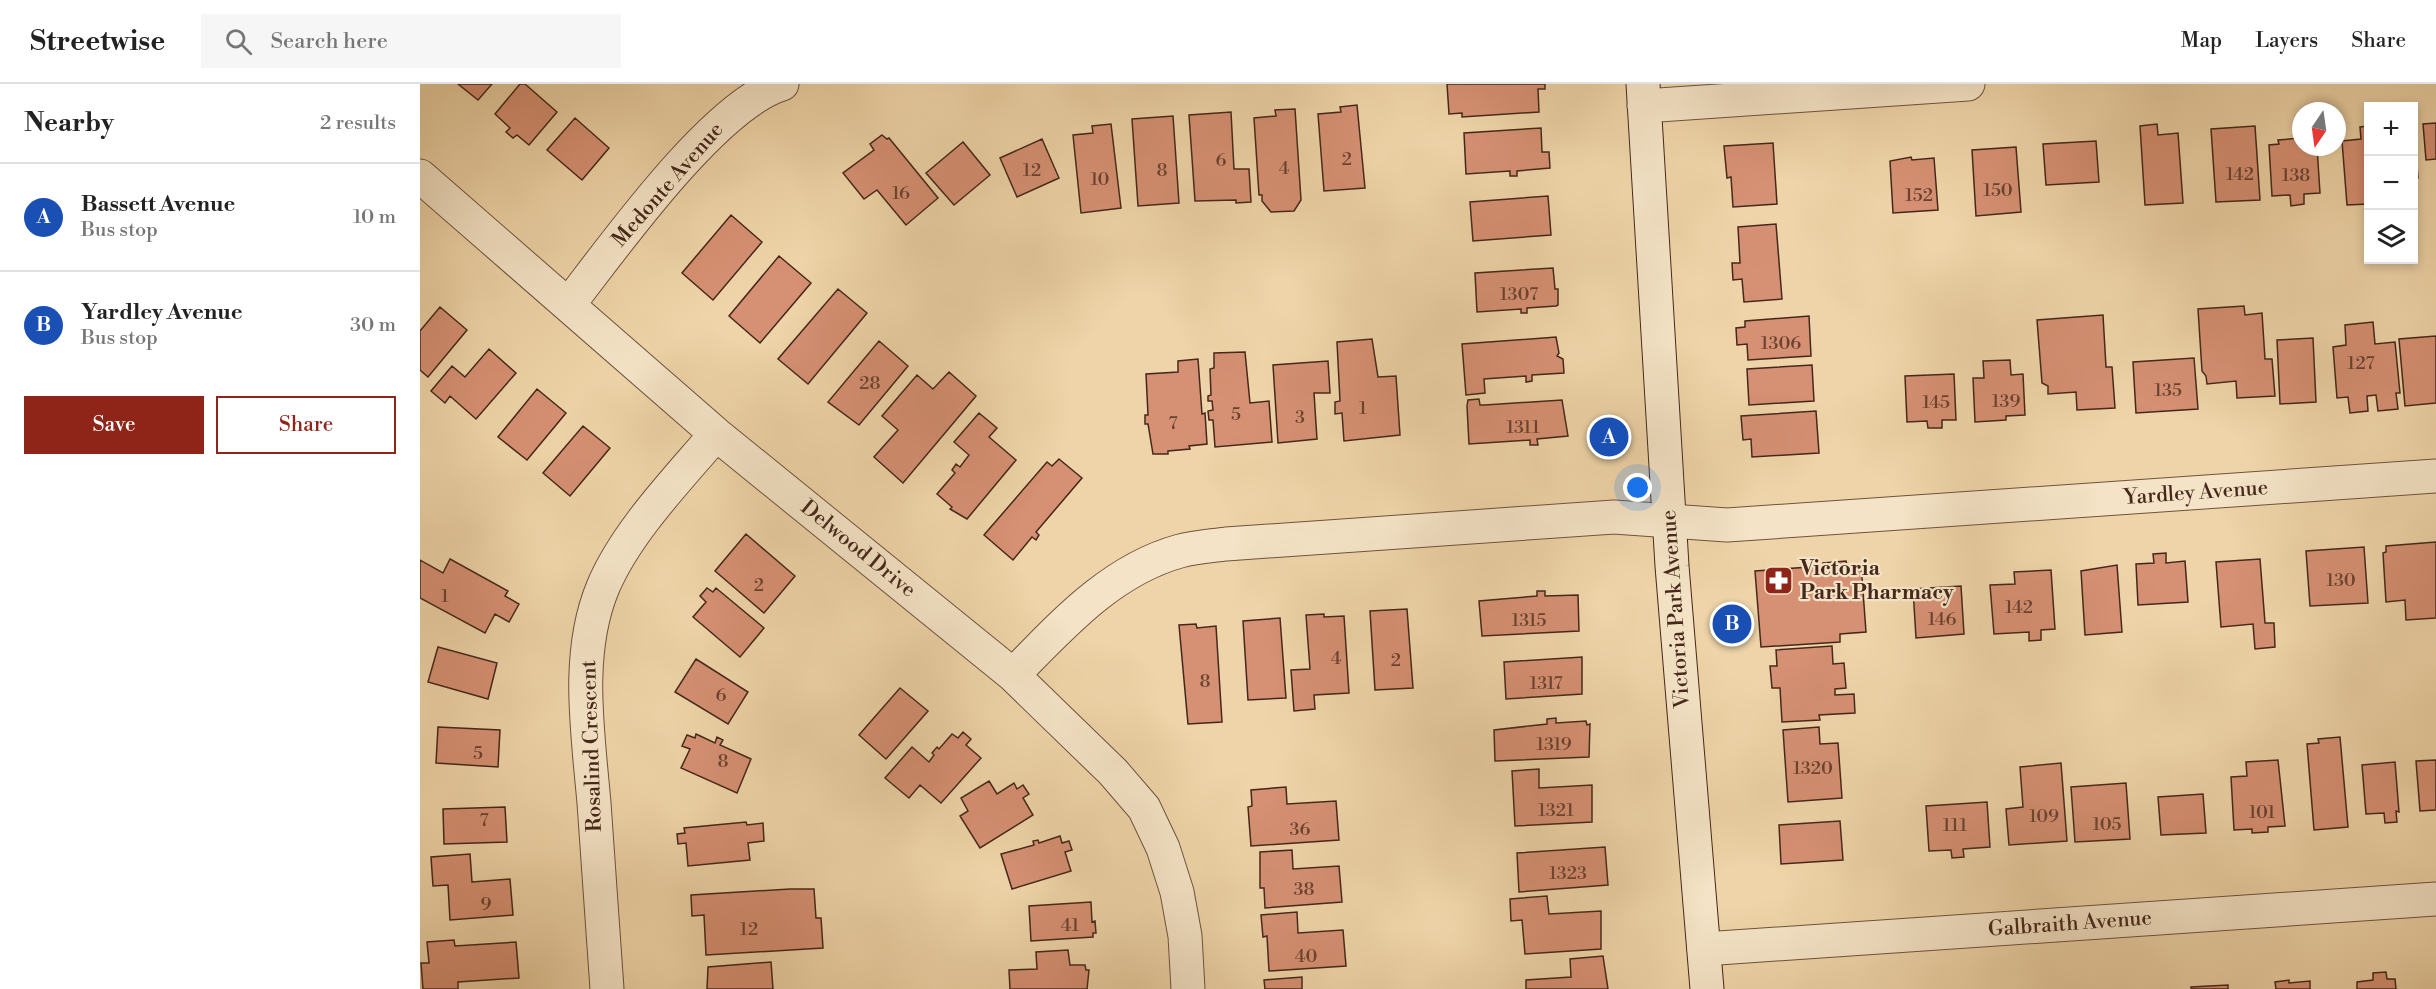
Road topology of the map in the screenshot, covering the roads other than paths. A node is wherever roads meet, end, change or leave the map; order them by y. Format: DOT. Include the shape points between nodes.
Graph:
graph roads {
  1 [pos="782,84"];
  2 [pos="1968,84"];
  3 [pos="1643,95"];
  4 [pos="420,176"];
  5 [pos="569,304"];
  6 [pos="716,434"];
  7 [pos="2436,476"];
  8 [pos="1669,521"];
  9 [pos="1013,675"];
  10 [pos="2436,899"];
  11 [pos="1704,949"];
  12 [pos="607,989"];
  13 [pos="1188,989"];
  14 [pos="1707,989"];
  1 -- 5 [label="street, Medonte Avenue" via="766,89 694,150"];
  2 -- 3 [label="street"];
  3 -- 8 [label="street, Victoria Park Avenue"];
  4 -- 5 [label="street, Delwood Drive"];
  5 -- 6 [label="street, Delwood Drive"];
  6 -- 9 [label="street, Delwood Drive"];
  6 -- 12 [label="street, Rosalind Crescent" via="616,561 592,622 586,677"];
  7 -- 8 [label="street, Yardley Avenue" via="1727,525"];
  8 -- 9 [label="street, Yardley Avenue" via="1614,517 1182,550 1148,562 1118,579 1083,606"];
  8 -- 11 [label="street, Victoria Park Avenue"];
  9 -- 13 [label="street, Delwood Drive" via="1113,772 1144,808 1163,848 1177,892"];
  10 -- 11 [label="street, Galbraith Avenue"];
  11 -- 14 [label="street, Victoria Park Avenue"];
}
